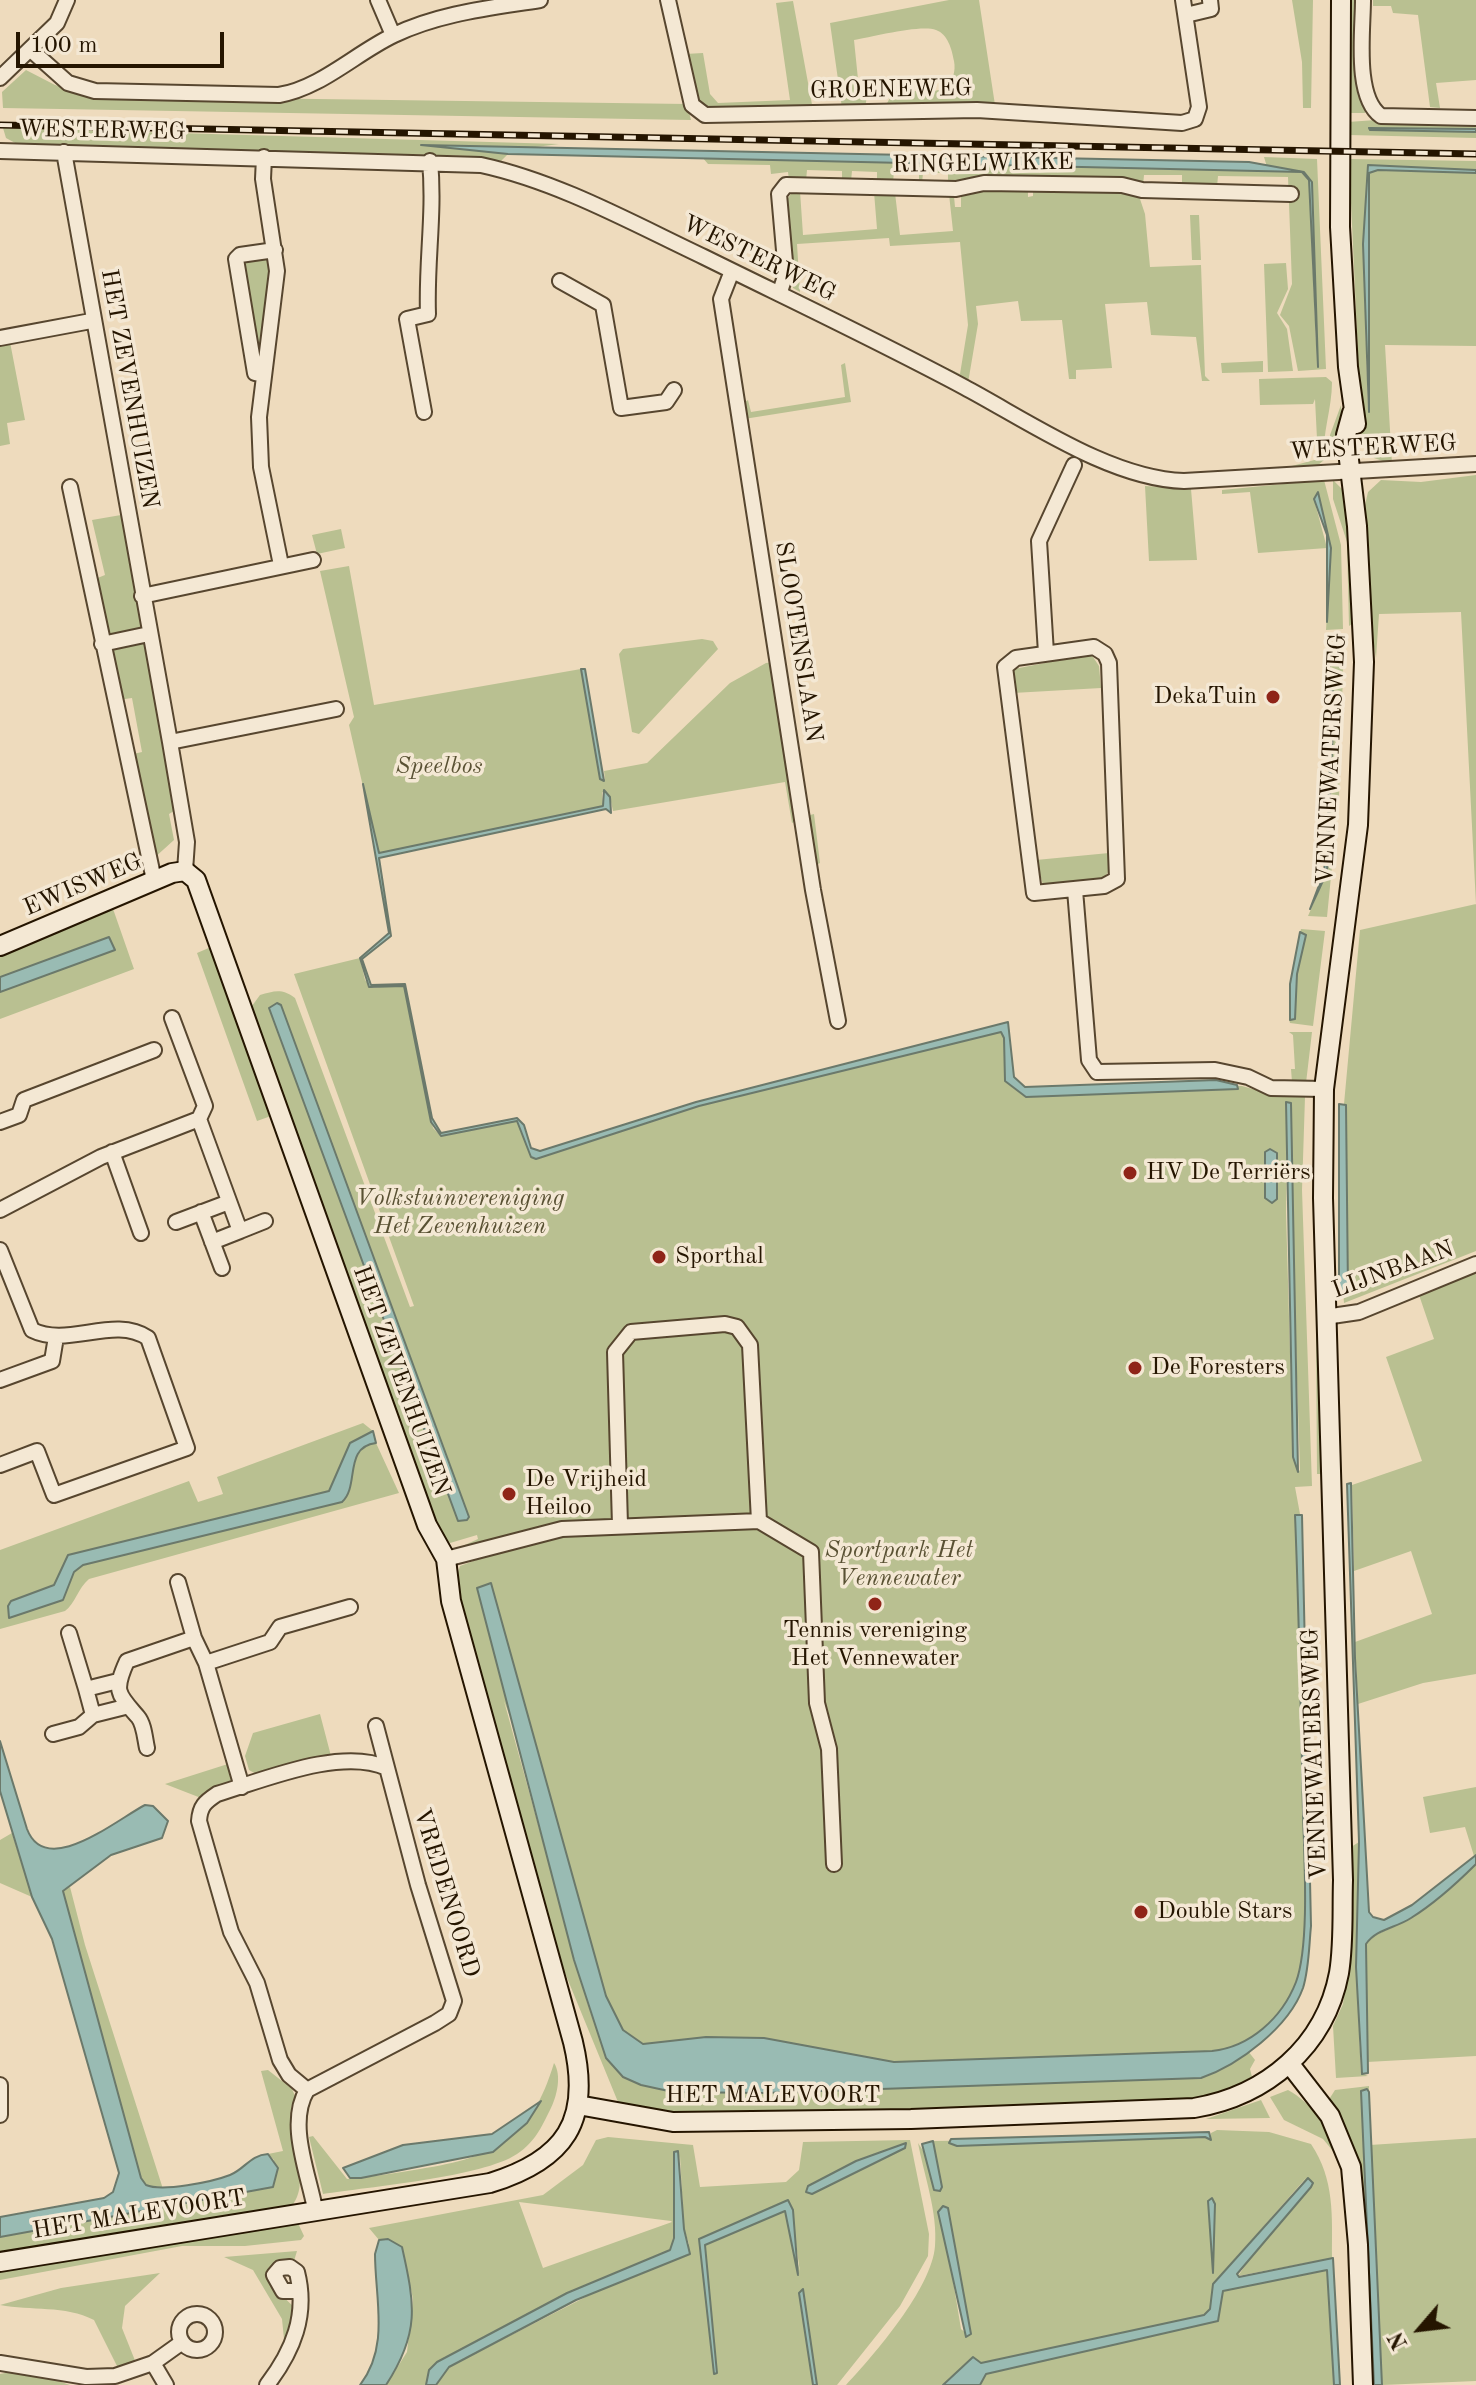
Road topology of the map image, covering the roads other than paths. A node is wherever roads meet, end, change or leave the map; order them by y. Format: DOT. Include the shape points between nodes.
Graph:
graph roads {
  1 [pos="67,0"];
  2 [pos="378,0"];
  3 [pos="540,0"];
  4 [pos="668,0"];
  5 [pos="1210,0"];
  6 [pos="1341,0"];
  7 [pos="1363,0"];
  8 [pos="1184,8"];
  9 [pos="393,35"];
  10 [pos="31,50"];
  11 [pos="0,78"];
  12 [pos="1476,118"];
  13 [pos="0,151"];
  14 [pos="64,152"];
  15 [pos="264,157"];
  16 [pos="430,161"];
  17 [pos="1291,194"];
  18 [pos="275,250"];
  19 [pos="732,271"];
  20 [pos="560,281"];
  21 [pos="780,292"];
  22 [pos="91,321"];
  23 [pos="0,338"];
  24 [pos="263,375"];
  25 [pos="674,390"];
  26 [pos="424,412"];
  27 [pos="1476,464"];
  28 [pos="1074,465"];
  29 [pos="1355,469"];
  30 [pos="70,487"];
  31 [pos="313,560"];
  32 [pos="281,565"];
  33 [pos="142,596"];
  34 [pos="149,634"];
  35 [pos="102,644"];
  36 [pos="1046,653"];
  37 [pos="336,709"];
  38 [pos="170,742"];
  39 [pos="185,871"];
  40 [pos="154,880"];
  41 [pos="1075,890"];
  42 [pos="0,946"];
  43 [pos="172,1018"];
  44 [pos="838,1021"];
  45 [pos="154,1050"];
  46 [pos="1324,1089"];
  47 [pos="199,1119"];
  48 [pos="0,1122"];
  49 [pos="112,1152"];
  50 [pos="229,1202"];
  51 [pos="0,1210"];
  52 [pos="201,1212"];
  53 [pos="265,1221"];
  54 [pos="176,1222"];
  55 [pos="240,1231"];
  56 [pos="141,1233"];
  57 [pos="212,1242"];
  58 [pos="0,1250"];
  59 [pos="1476,1264"];
  60 [pos="222,1268"];
  61 [pos="6,1282"];
  62 [pos="1325,1317"];
  63 [pos="56,1337"];
  64 [pos="0,1380"];
  65 [pos="0,1465"];
  66 [pos="759,1521"];
  67 [pos="620,1525"];
  68 [pos="446,1559"];
  69 [pos="178,1582"];
  70 [pos="350,1607"];
  71 [pos="69,1633"];
  72 [pos="194,1638"];
  73 [pos="206,1663"];
  74 [pos="118,1681"];
  75 [pos="86,1689"];
  76 [pos="125,1707"];
  77 [pos="93,1715"];
  78 [pos="376,1726"];
  79 [pos="53,1734"];
  80 [pos="147,1748"];
  81 [pos="387,1768"];
  82 [pos="242,1787"];
  83 [pos="834,1864"];
  84 [pos="1289,2063"];
  85 [pos="0,2085"];
  86 [pos="307,2090"];
  87 [pos="578,2105"];
  88 [pos="0,2115"];
  89 [pos="315,2209"];
  90 [pos="0,2262"];
  91 [pos="298,2291"];
  92 [pos="181,2343"];
  93 [pos="0,2363"];
  94 [pos="153,2363"];
  95 [pos="86,2381"];
  96 [pos="166,2385"];
  97 [pos="267,2385"];
  98 [pos="1363,2385"];
  1 -- 10 [label="street" via="57,23"];
  2 -- 9 [label="street"];
  3 -- 9 [label="street" via="462,12"];
  4 -- 8 [label="street, GROENEWEG" via="692,105 705,115 977,110 1182,123 1198,113"];
  5 -- 8 [label="street" via="1208,11"];
  6 -- 29 [label="street, VENNEWATERSWEG" via="1340,227 1352,413 1346,430"];
  7 -- 12 [label="street" via="1364,87 1374,111 1381,116"];
  9 -- 10 [label="street" via="300,90 264,96 83,88 59,77"];
  10 -- 11 [label="street"];
  13 -- 14 [label="street, WESTERWEG"];
  14 -- 15 [label="street, WESTERWEG"];
  14 -- 22 [label="street, HET ZEVENHUIZEN"];
  15 -- 16 [label="street, WESTERWEG"];
  15 -- 18 [label="street"];
  16 -- 19 [label="street, WESTERWEG" via="503,170 615,214"];
  16 -- 26 [label="street" via="434,217 428,314 407,319"];
  17 -- 21 [label="street, RINGELWIKKE" via="1122,185 786,185 779,194 786,273"];
  18 -- 24 [label="street" via="276,283"];
  18 -- 24 [label="street" via="236,259 255,373"];
  19 -- 21 [label="street, WESTERWEG"];
  19 -- 44 [label="street, SLOOTENSLAAN" via="721,299"];
  20 -- 25 [label="street" via="603,305 621,408 666,402"];
  21 -- 29 [label="street, WESTERWEG" via="1078,447 1145,475 1184,481"];
  22 -- 23 [label="street"];
  22 -- 33 [label="street, HET ZEVENHUIZEN"];
  24 -- 32 [label="street" via="261,467"];
  27 -- 29 [label="street, WESTERWEG"];
  28 -- 36 [label="street" via="1039,541"];
  29 -- 46 [label="street, VENNEWATERSWEG" via="1364,662 1358,825"];
  30 -- 35 [label="street"];
  31 -- 32 [label="street"];
  32 -- 33 [label="street"];
  33 -- 34 [label="street, HET ZEVENHUIZEN"];
  34 -- 35 [label="street"];
  34 -- 38 [label="street, HET ZEVENHUIZEN"];
  35 -- 40 [label="street"];
  36 -- 41 [label="street" via="1009,662 1004,674 1034,893"];
  36 -- 41 [label="street" via="1094,647 1109,663 1118,874 1111,883"];
  37 -- 38 [label="street"];
  38 -- 39 [label="street, HET ZEVENHUIZEN" via="187,842"];
  39 -- 40 [label="street, EWISWEG"];
  39 -- 68 [label="street, HET ZEVENHUIZEN" via="199,888 427,1525"];
  40 -- 42 [label="street, EWISWEG"];
  41 -- 46 [label="street" via="1089,1060 1097,1072 1215,1070 1271,1088"];
  43 -- 47 [label="street" via="205,1106"];
  45 -- 48 [label="street" via="24,1100 19,1115"];
  46 -- 62 [label="street, VENNEWATERSWEG"];
  47 -- 49 [label="street"];
  47 -- 50 [label="street"];
  49 -- 51 [label="street"];
  49 -- 56 [label="street"];
  50 -- 52 [label="street"];
  50 -- 55 [label="street"];
  52 -- 54 [label="street"];
  52 -- 57 [label="street"];
  53 -- 55 [label="street"];
  55 -- 57 [label="street"];
  57 -- 60 [label="street"];
  58 -- 61 [label="street"];
  59 -- 62 [label="street, LIJNBAAN" via="1359,1312"];
  61 -- 63 [label="street" via="32,1330"];
  62 -- 84 [label="street, VENNEWATERSWEG" via="1342,1934 1339,1971 1325,2017"];
  63 -- 64 [label="street" via="52,1361"];
  63 -- 65 [label="street" via="136,1330 148,1338 187,1448 54,1495 37,1451"];
  66 -- 67 [label="street"];
  66 -- 67 [label="street" via="750,1345 737,1327 725,1324 631,1332 615,1352"];
  66 -- 83 [label="street" via="811,1552 817,1703 829,1749"];
  67 -- 68 [label="street" via="542,1532"];
  68 -- 87 [label="street, HET ZEVENHUIZEN" via="451,1601 575,2052 581,2086"];
  69 -- 72 [label="street"];
  70 -- 73 [label="street" via="280,1627 270,1642"];
  71 -- 75 [label="street"];
  72 -- 73 [label="street"];
  72 -- 74 [label="street" via="127,1661"];
  73 -- 82 [label="street"];
  74 -- 75 [label="street"];
  74 -- 76 [label="street"];
  75 -- 77 [label="street"];
  76 -- 77 [label="street"];
  76 -- 80 [label="street" via="140,1718"];
  77 -- 79 [label="street" via="79,1727"];
  78 -- 81 [label="street, VREDENOORD"];
  81 -- 82 [label="street" via="355,1760"];
  81 -- 86 [label="street, VREDENOORD" via="454,2001 449,2014 435,2023"];
  82 -- 86 [label="street" via="204,1803 199,1821 231,1932 257,1983 280,2060"];
  84 -- 87 [label="street, HET MALEVOORT" via="1245,2094 1175,2110 673,2122"];
  84 -- 98 [label="street" via="1330,2116 1351,2167"];
  85 -- 88 [label="street"];
  86 -- 89 [label="street" via="297,2121"];
  87 -- 89 [label="street, HET MALEVOORT" via="567,2132 526,2172 490,2183"];
  89 -- 90 [label="street, HET MALEVOORT"];
  91 -- 97 [label="street" via="302,2313 297,2333"];
  92 -- 94 [label="street"];
  93 -- 95 [label="street"];
  94 -- 95 [label="street"];
  94 -- 96 [label="street"];
}
